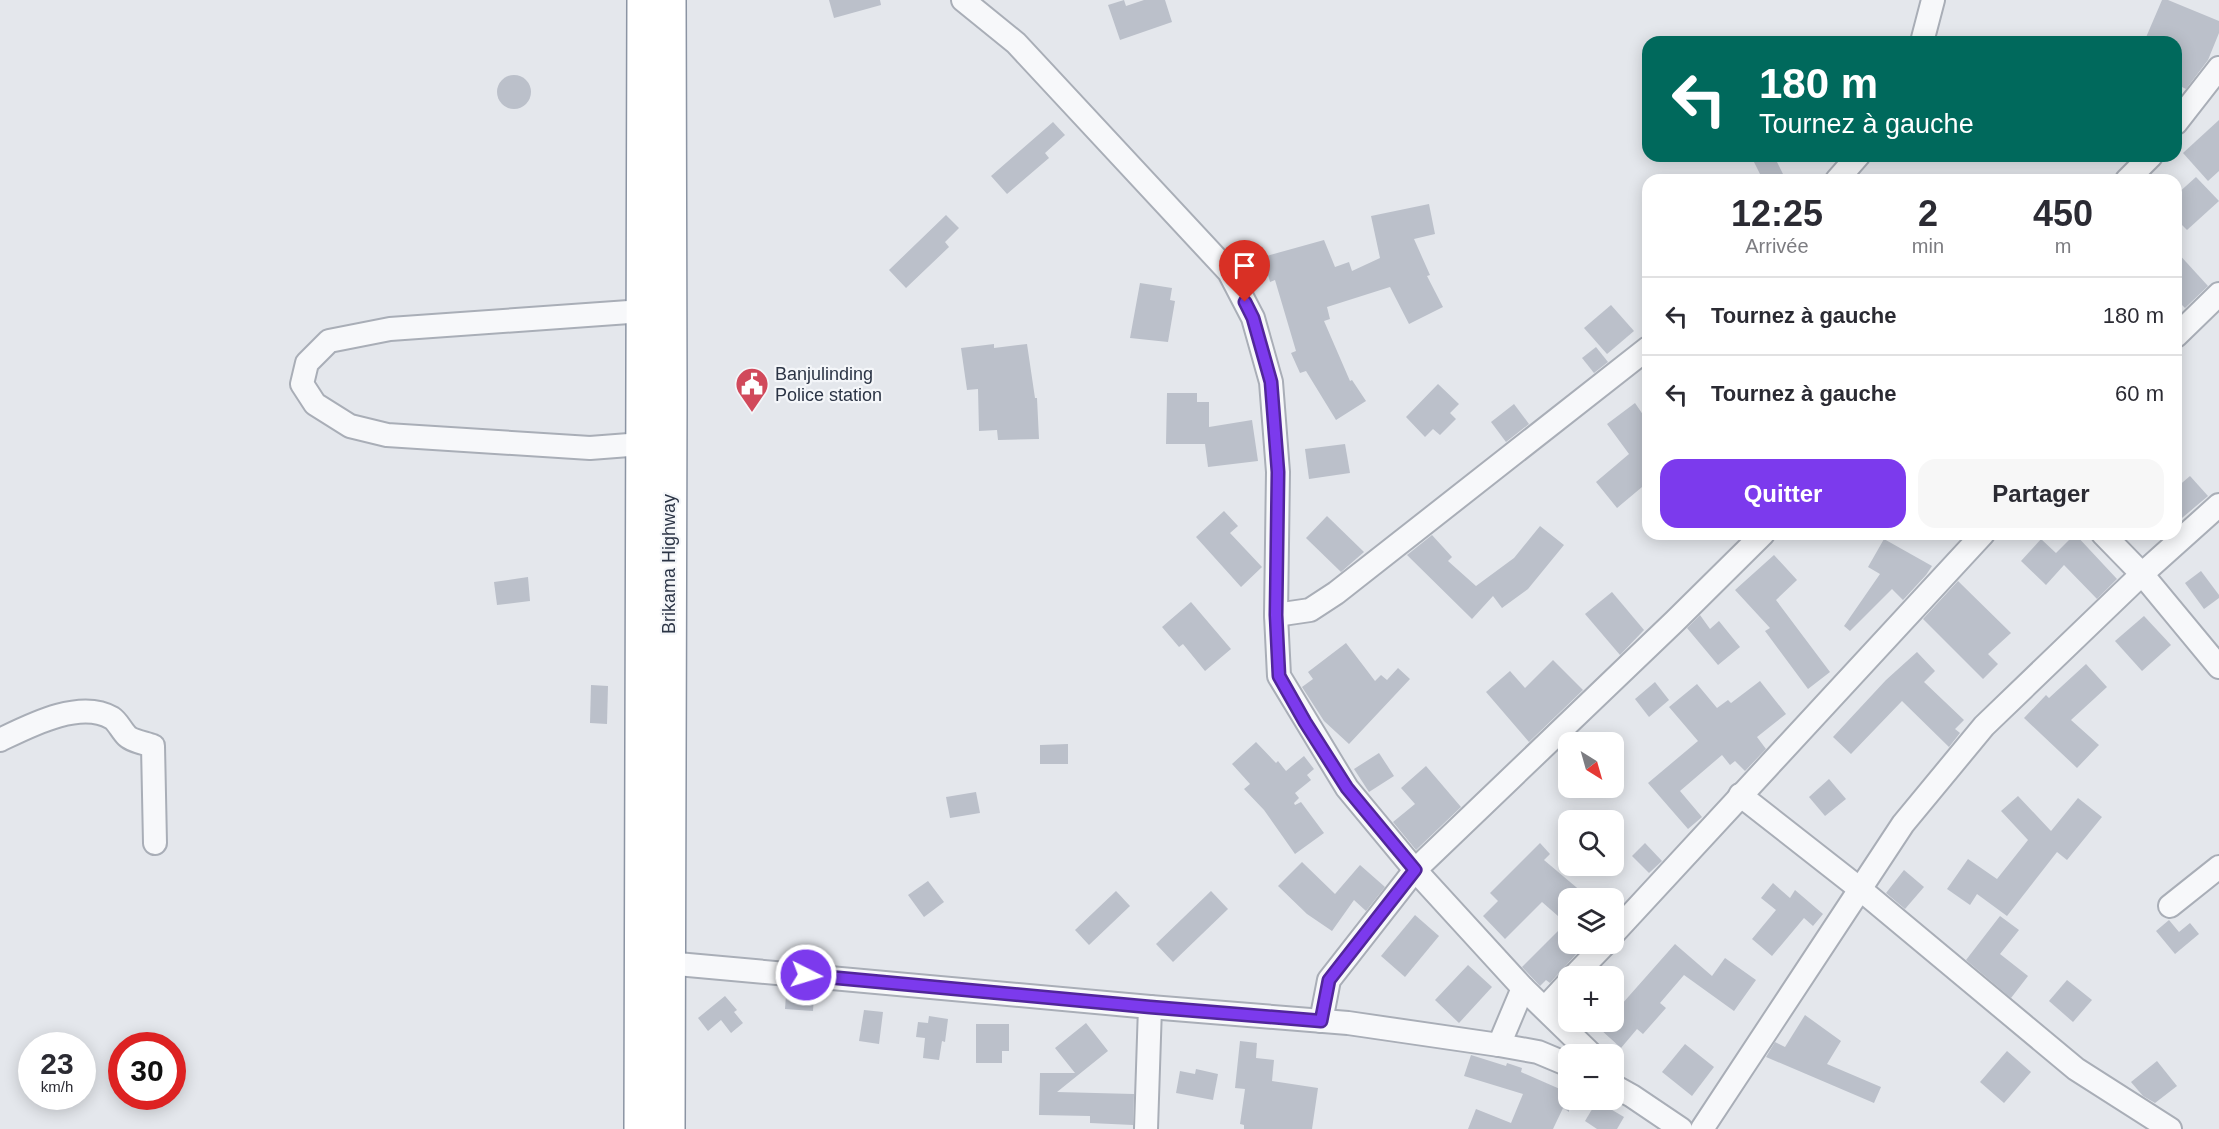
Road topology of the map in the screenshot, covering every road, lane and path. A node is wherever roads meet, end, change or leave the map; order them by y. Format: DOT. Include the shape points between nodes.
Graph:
graph roads {
  1 [pos="644,0"];
  2 [pos="669,0"];
  3 [pos="963,0"];
  4 [pos="1933,0"];
  5 [pos="1924,36"];
  6 [pos="2219,68"];
  7 [pos="2182,115"];
  8 [pos="1853,162"];
  9 [pos="2145,162"];
  10 [pos="1843,174"];
  11 [pos="2133,174"];
  12 [pos="656,181"];
  13 [pos="2219,294"];
  14 [pos="643,311"];
  15 [pos="2182,330"];
  16 [pos="1642,353"];
  17 [pos="642,444"];
  18 [pos="2219,505"];
  19 [pos="2182,538"];
  20 [pos="1757,540"];
  21 [pos="1977,540"];
  22 [pos="2109,540"];
  23 [pos="2180,540"];
  24 [pos="2142,574"];
  25 [pos="656,587"];
  26 [pos="1276,615"];
  27 [pos="2219,667"];
  28 [pos="0,740"];
  29 [pos="1740,795"];
  30 [pos="155,843"];
  31 [pos="2219,867"];
  32 [pos="1415,870"];
  33 [pos="1860,889"];
  34 [pos="2170,906"];
  35 [pos="1624,922"];
  36 [pos="1595,954"];
  37 [pos="655,962"];
  38 [pos="1584,966"];
  39 [pos="1523,988"];
  40 [pos="1558,994"];
  41 [pos="1150,1007"];
  42 [pos="1545,1008"];
  43 [pos="1321,1021"];
  44 [pos="1581,1044"];
  45 [pos="1500,1045"];
  46 [pos="1558,1060"];
  47 [pos="1624,1092"];
  48 [pos="641,1129"];
  49 [pos="668,1129"];
  50 [pos="1146,1129"];
  51 [pos="1681,1129"];
  52 [pos="1702,1129"];
  53 [pos="2170,1129"];
  1 -- 12 [label="highway, Brikama Highway"];
  2 -- 12 [label="highway, Brikama Highway"];
  3 -- 26 [label="street" via="1016,43 1229,272 1253,318 1271,382 1278,472"];
  4 -- 5 [label="street"];
  6 -- 7 [label="street"];
  8 -- 10 [label="street"];
  9 -- 11 [label="street"];
  12 -- 14 [label="highway, Brikama Highway"];
  12 -- 25 [label="highway, Brikama Highway"];
  13 -- 15 [label="street"];
  14 -- 17 [label="highway, Brikama Highway"];
  14 -- 17 [label="street" via="390,329 329,341 307,363 302,384 315,404 350,426 387,435 590,448"];
  16 -- 26 [label="street" via="1336,593 1310,610"];
  17 -- 25 [label="highway, Brikama Highway"];
  18 -- 19 [label="street"];
  20 -- 32 [label="street"];
  21 -- 29 [label="street"];
  22 -- 24 [label="street"];
  23 -- 24 [label="street"];
  24 -- 27 [label="street"];
  24 -- 33 [label="street" via="1984,726 1903,824"];
  25 -- 37 [label="highway, Brikama Highway"];
  26 -- 32 [label="street" via="1279,676 1347,788"];
  28 -- 30 [label="street" via="67,714 98,712 114,719 128,738 153,746"];
  29 -- 33 [label="street"];
  29 -- 35 [label="street"];
  31 -- 34 [label="street"];
  32 -- 39 [label="street"];
  32 -- 43 [label="street" via="1329,980"];
  33 -- 52 [label="street"];
  33 -- 53 [label="street" via="2076,1069"];
  36 -- 38 [label="street"];
  37 -- 41 [label="street"];
  37 -- 48 [label="highway, Brikama Highway"];
  37 -- 49 [label="highway, Brikama Highway"];
  39 -- 42 [label="street"];
  39 -- 45 [label="street"];
  40 -- 42 [label="street"];
  41 -- 43 [label="street"];
  41 -- 50 [label="street"];
  42 -- 44 [label="street"];
  43 -- 45 [label="street"];
  45 -- 46 [label="street"];
  47 -- 51 [label="street"];
}
